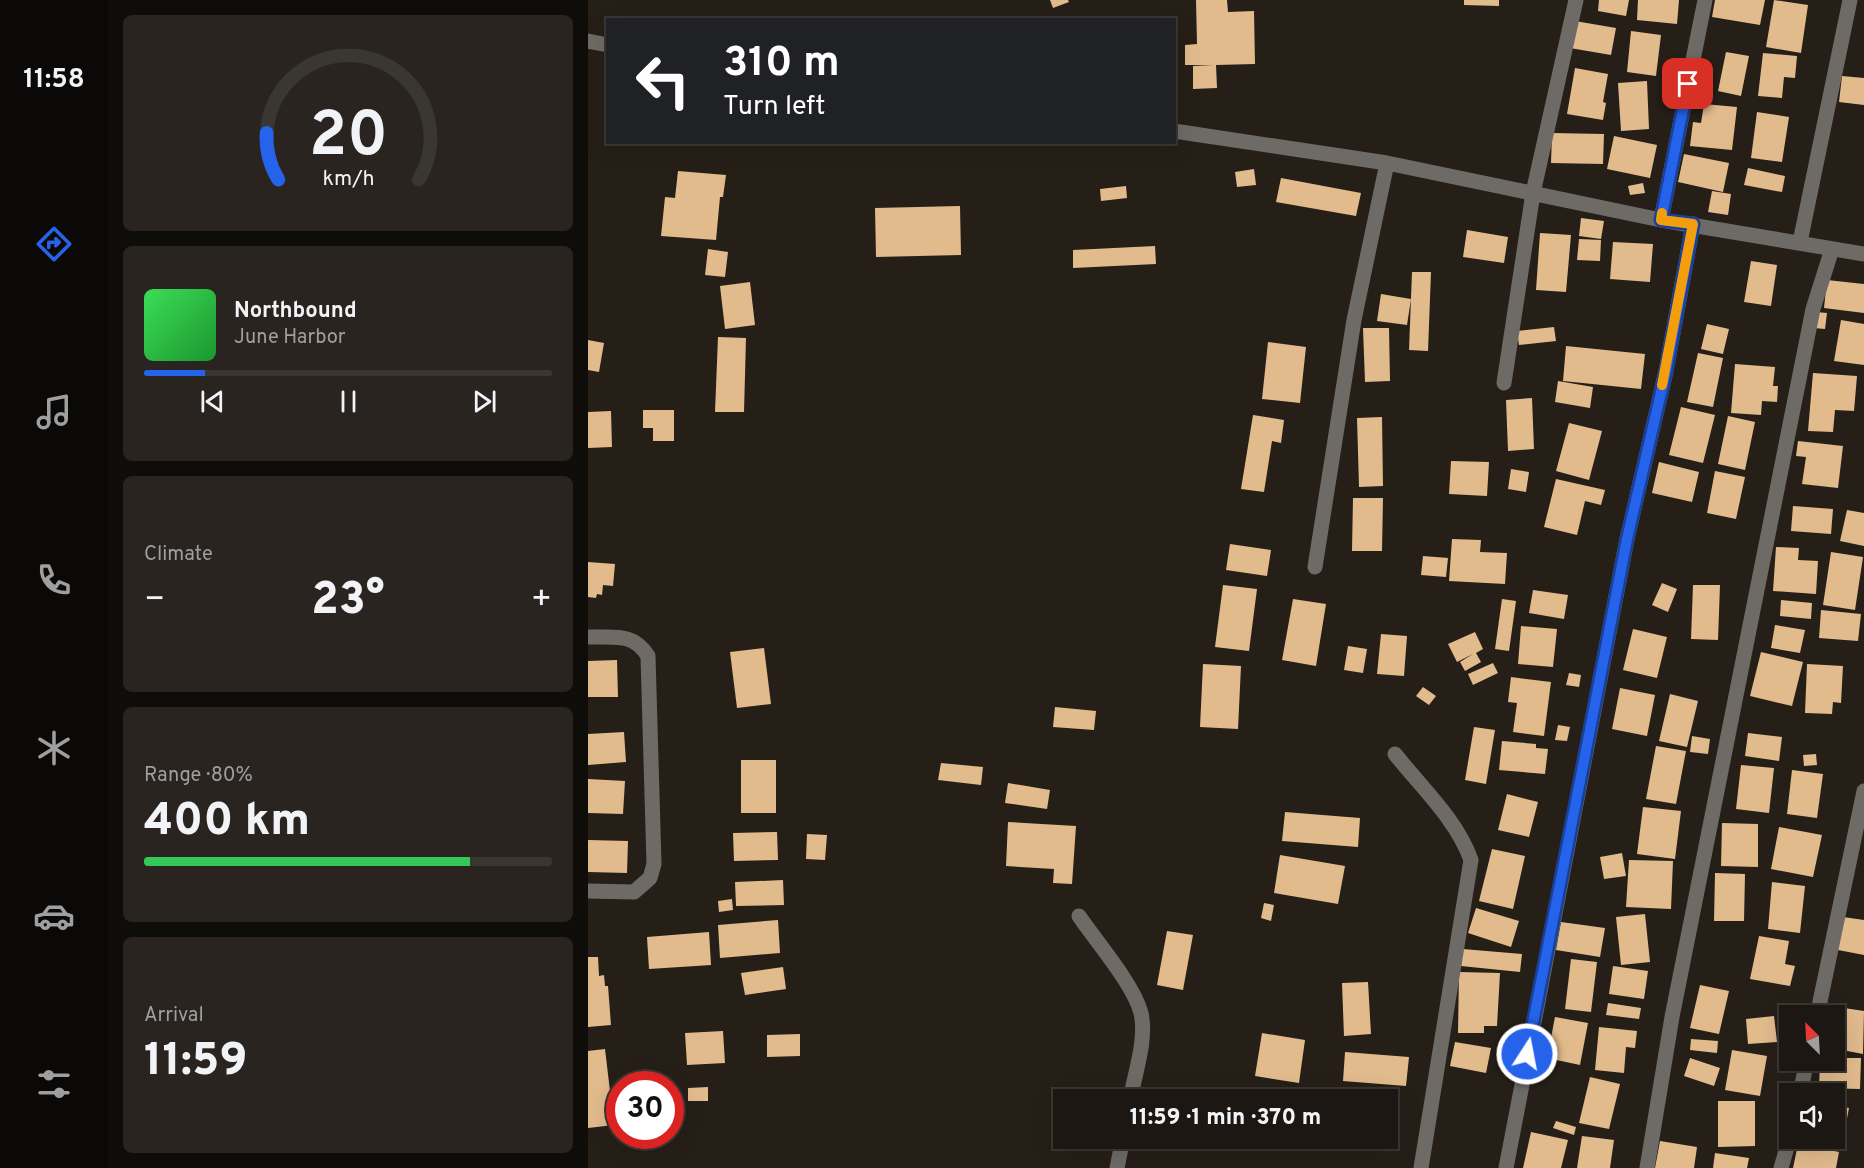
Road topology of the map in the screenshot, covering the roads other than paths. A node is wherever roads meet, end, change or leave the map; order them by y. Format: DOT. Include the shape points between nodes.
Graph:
graph roads {
  1 [pos="1575,0"];
  2 [pos="1705,0"];
  3 [pos="1850,0"];
  4 [pos="588,41"];
  5 [pos="606,45"];
  6 [pos="1176,131"];
  7 [pos="1387,163"];
  8 [pos="1533,193"];
  9 [pos="1661,220"];
  10 [pos="1693,224"];
  11 [pos="1800,242"];
  12 [pos="1832,249"];
  13 [pos="1864,254"];
  14 [pos="1504,383"];
  15 [pos="1315,567"];
  16 [pos="588,637"];
  17 [pos="1395,754"];
  18 [pos="1864,791"];
  19 [pos="588,891"];
  20 [pos="1079,916"];
  21 [pos="1819,1005"];
  22 [pos="1132,1089"];
  23 [pos="1121,1149"];
  24 [pos="1787,1149"];
  25 [pos="1117,1168"];
  26 [pos="1421,1168"];
  27 [pos="1506,1168"];
  28 [pos="1647,1168"];
  29 [pos="1781,1168"];
  1 -- 8 [label="street"];
  2 -- 9 [label="street"];
  3 -- 11 [label="street"];
  4 -- 5 [label="street"];
  6 -- 7 [label="street"];
  7 -- 8 [label="street"];
  7 -- 15 [label="street" via="1354,320"];
  8 -- 9 [label="street"];
  8 -- 14 [label="street"];
  9 -- 10 [label="street"];
  10 -- 11 [label="street"];
  10 -- 27 [label="street" via="1666,371 1627,539"];
  11 -- 12 [label="street"];
  12 -- 13 [label="street"];
  12 -- 28 [label="street" via="1811,321 1672,1017"];
  16 -- 19 [label="street" via="629,638 640,644 648,656 654,864 650,878 634,892"];
  17 -- 26 [label="street" via="1453,827 1471,860"];
  18 -- 21 [label="street"];
  20 -- 22 [label="street" via="1134,994 1141,1013 1142,1031"];
  23 -- 25 [label="street"];
  24 -- 29 [label="street"];
}
